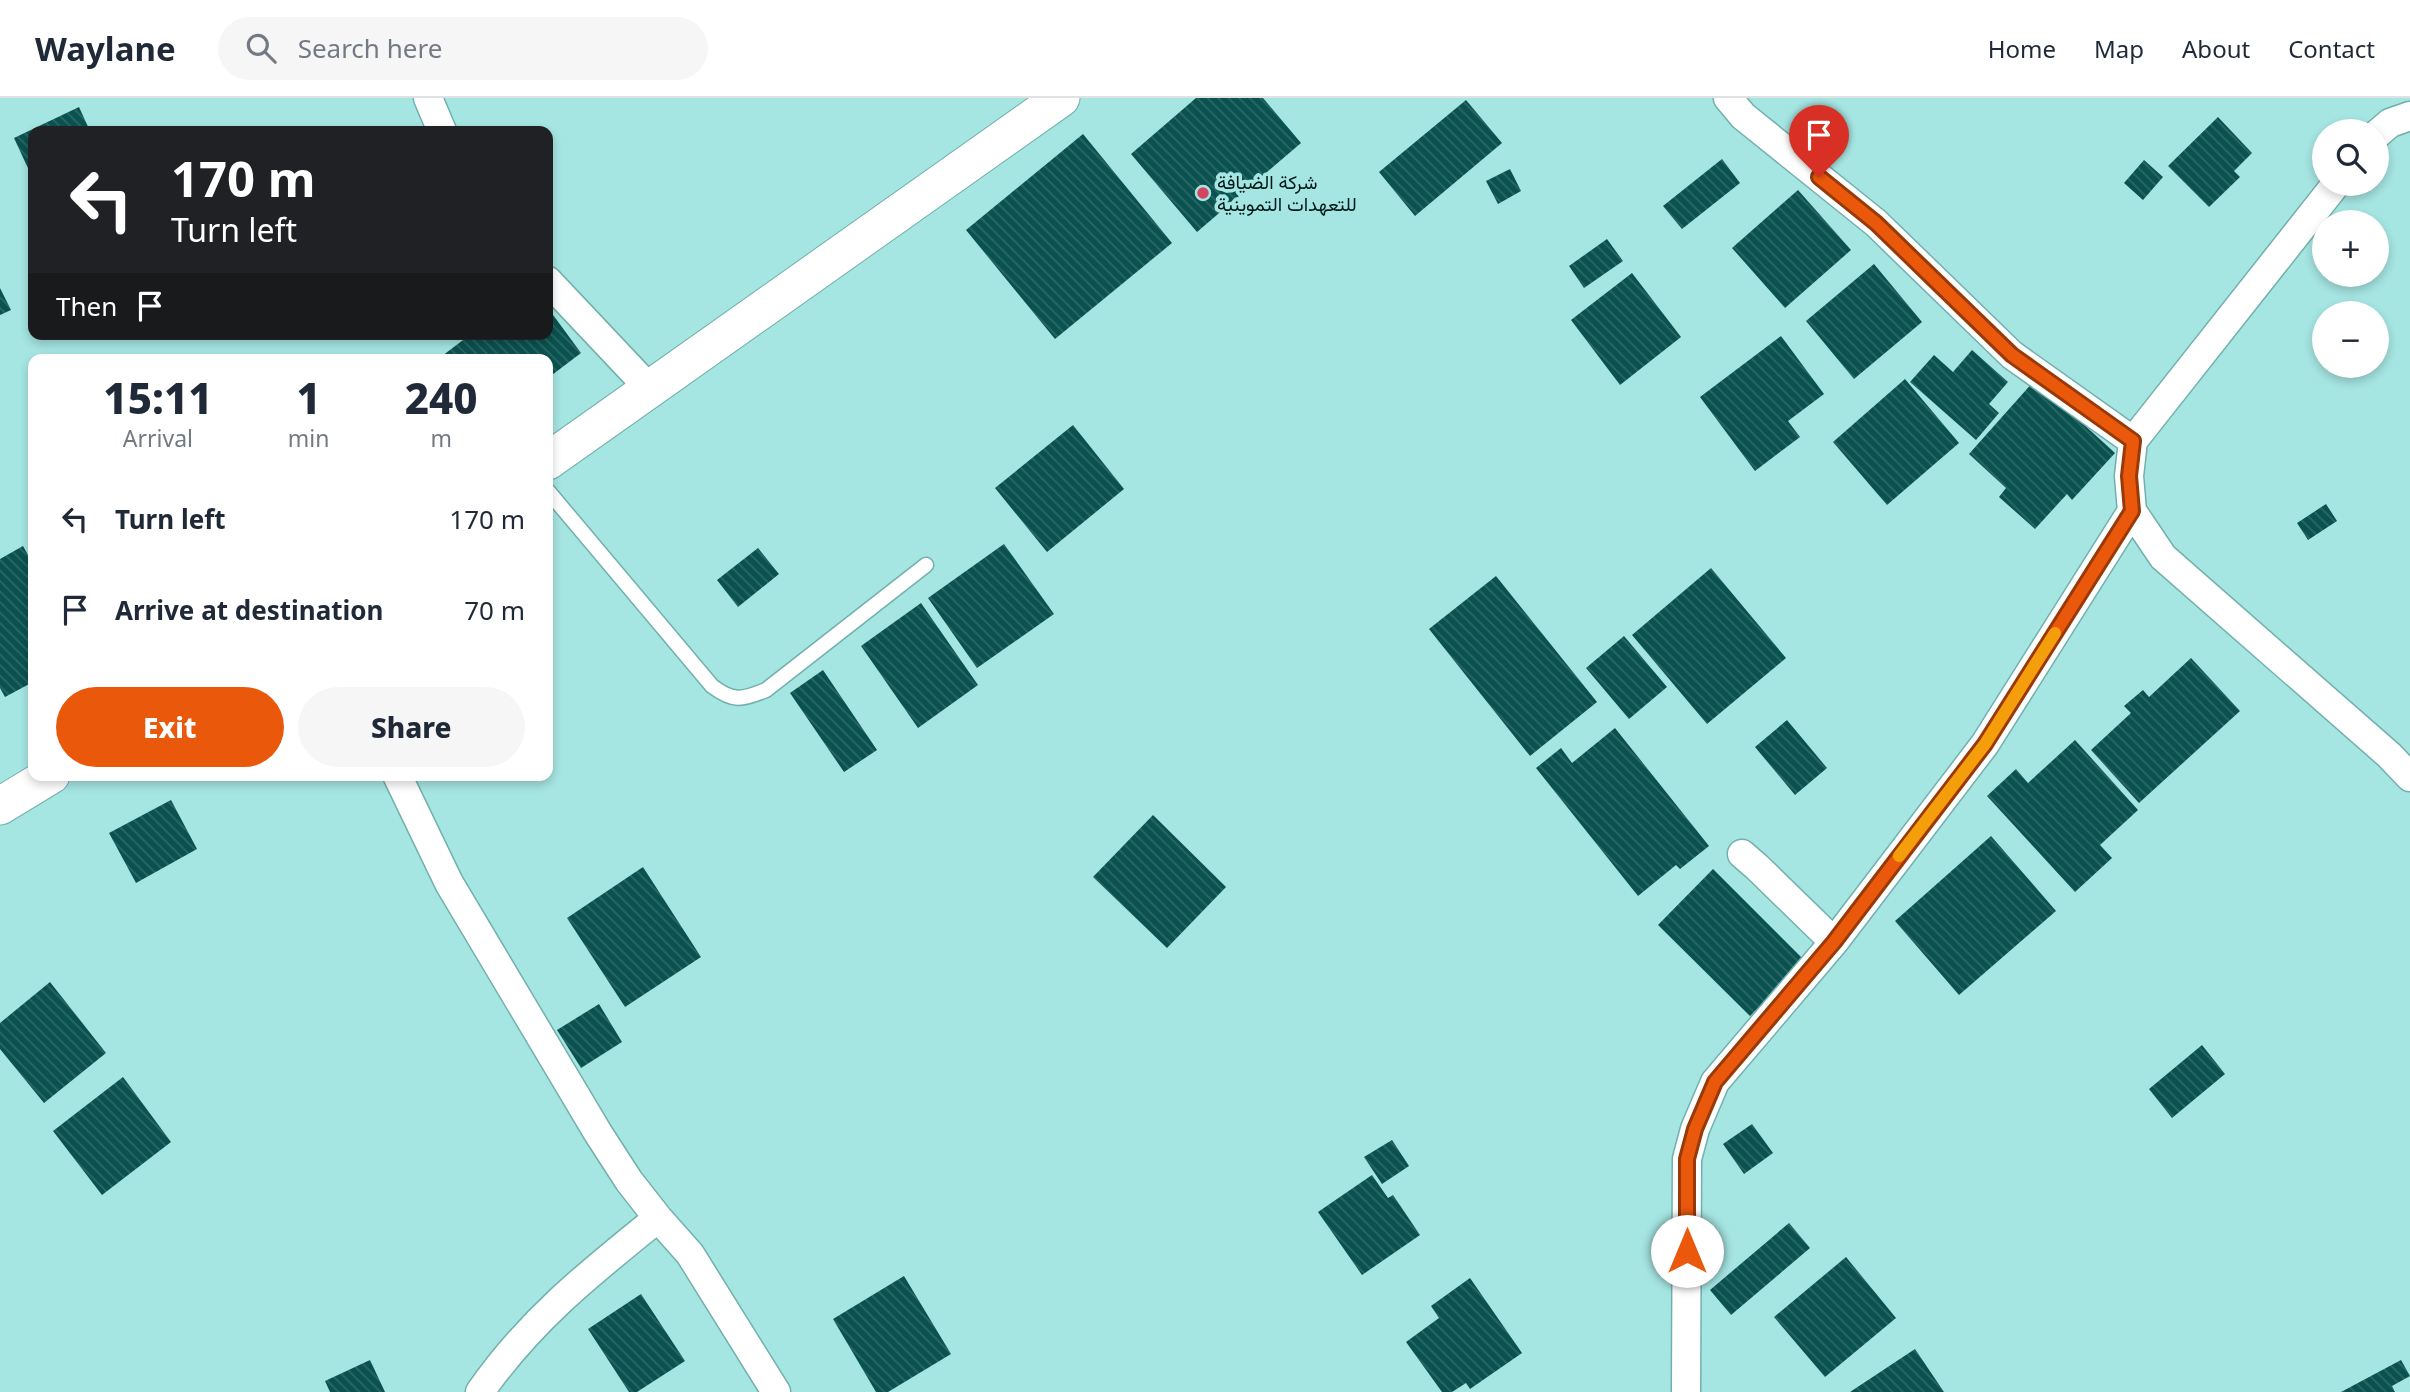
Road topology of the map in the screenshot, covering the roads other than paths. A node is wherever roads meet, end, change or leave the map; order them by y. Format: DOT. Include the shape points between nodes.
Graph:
graph roads {
  1 [pos="428,98"];
  2 [pos="1061,98"];
  3 [pos="1728,98"];
  4 [pos="2410,116"];
  5 [pos="2389,123"];
  6 [pos="440,126"];
  7 [pos="2327,196"];
  8 [pos="553,286"];
  9 [pos="649,388"];
  10 [pos="2133,441"];
  11 [pos="553,457"];
  12 [pos="553,497"];
  13 [pos="2132,511"];
  14 [pos="926,565"];
  15 [pos="2410,777"];
  16 [pos="38,781"];
  17 [pos="400,781"];
  18 [pos="2,798"];
  19 [pos="1742,855"];
  20 [pos="1834,942"];
  21 [pos="658,1218"];
  22 [pos="480,1392"];
  23 [pos="775,1392"];
  24 [pos="1686,1392"];
  1 -- 6 [label="street"];
  2 -- 9 [label="street"];
  3 -- 10 [label="street" via="1743,116 1876,223 2012,355"];
  4 -- 5 [label="street"];
  7 -- 10 [label="street"];
  8 -- 9 [label="street"];
  9 -- 11 [label="street"];
  10 -- 13 [label="street"];
  12 -- 14 [label="lane" via="712,686 728,698 748,698 765,690"];
  13 -- 15 [label="street" via="2163,557"];
  13 -- 20 [label="street" via="1985,744"];
  16 -- 18 [label="street"];
  17 -- 21 [label="street" via="449,883 525,1013 629,1181"];
  19 -- 20 [label="street"];
  20 -- 24 [label="street" via="1715,1082 1695,1129 1687,1159"];
  21 -- 22 [label="street" via="573,1286 532,1327"];
  21 -- 23 [label="street" via="690,1254"];
}
